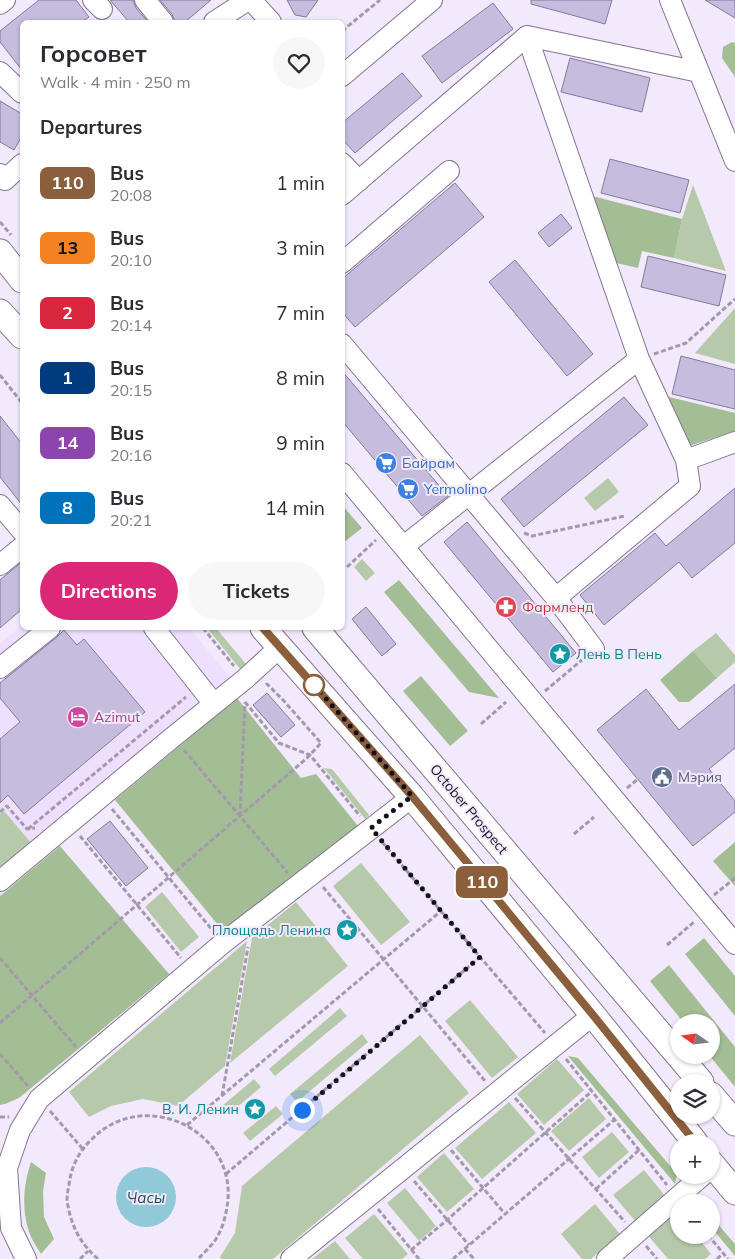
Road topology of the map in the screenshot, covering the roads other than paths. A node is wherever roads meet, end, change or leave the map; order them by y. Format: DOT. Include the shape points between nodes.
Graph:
graph roads {
  1 [pos="5,0"];
  2 [pos="145,0"];
  3 [pos="249,0"];
  4 [pos="273,0"];
  5 [pos="670,0"];
  6 [pos="0,4"];
  7 [pos="420,4"];
  8 [pos="161,20"];
  9 [pos="217,20"];
  10 [pos="269,20"];
  11 [pos="270,20"];
  12 [pos="527,36"];
  13 [pos="0,72"];
  14 [pos="699,72"];
  15 [pos="345,73"];
  16 [pos="20,91"];
  17 [pos="735,161"];
  18 [pos="20,166"];
  19 [pos="345,166"];
  20 [pos="450,171"];
  21 [pos="0,174"];
  22 [pos="359,181"];
  23 [pos="345,193"];
  24 [pos="0,252"];
  25 [pos="345,260"];
  26 [pos="20,277"];
  27 [pos="0,312"];
  28 [pos="20,334"];
  29 [pos="345,350"];
  30 [pos="639,359"];
  31 [pos="735,442"];
  32 [pos="686,460"];
  33 [pos="345,477"];
  34 [pos="469,494"];
  35 [pos="0,505"];
  36 [pos="20,529"];
  37 [pos="404,546"];
  38 [pos="20,549"];
  39 [pos="0,565"];
  40 [pos="556,598"];
  41 [pos="48,630"];
  42 [pos="156,630"];
  43 [pos="264,630"];
  44 [pos="317,630"];
  45 [pos="280,647"];
  46 [pos="594,650"];
  47 [pos="0,668"];
  48 [pos="214,704"];
  49 [pos="412,796"];
  50 [pos="0,881"];
  51 [pos="735,944"];
  52 [pos="593,1015"];
  53 [pos="694,1074"];
  54 [pos="720,1106"];
  55 [pos="735,1123"];
  56 [pos="689,1134"];
  57 [pos="720,1178"];
  58 [pos="693,1184"];
  59 [pos="735,1192"];
  60 [pos="26,1259"];
  61 [pos="291,1259"];
  62 [pos="606,1259"];
  1 -- 6 [label="street"];
  2 -- 8 [label="street"];
  3 -- 9 [label="street"];
  3 -- 10 [label="street"];
  4 -- 11 [label="street"];
  5 -- 14 [label="street"];
  7 -- 15 [label="street"];
  12 -- 14 [label="street"];
  12 -- 22 [label="street"];
  12 -- 30 [label="street"];
  13 -- 16 [label="street"];
  14 -- 17 [label="street"];
  18 -- 21 [label="street" via="5,180"];
  19 -- 22 [label="street"];
  20 -- 25 [label="street"];
  22 -- 23 [label="street"];
  24 -- 26 [label="main road"];
  27 -- 28 [label="main road"];
  29 -- 34 [label="street"];
  30 -- 32 [label="street"];
  30 -- 34 [label="street"];
  31 -- 32 [label="street"];
  32 -- 40 [label="street" via="690,486"];
  33 -- 37 [label="street"];
  34 -- 37 [label="street"];
  34 -- 40 [label="street"];
  35 -- 36 [label="street"];
  37 -- 51 [label="street"];
  38 -- 39 [label="street"];
  40 -- 46 [label="street"];
  41 -- 47 [label="street"];
  42 -- 48 [label="street"];
  43 -- 45 [label="main road"];
  44 -- 53 [label="main road, October Prospect"];
  45 -- 48 [label="street" via="250,685"];
  45 -- 49 [label="main road"];
  48 -- 50 [label="street"];
  49 -- 52 [label="main road"];
  49 -- 60 [label="street" via="223,943 39,1099 20,1130 7,1168 10,1228"];
  52 -- 56 [label="main road"];
  52 -- 61 [label="street"];
  54 -- 55 [label="main road"];
  57 -- 59 [label="main road"];
  58 -- 62 [label="street"];
}
